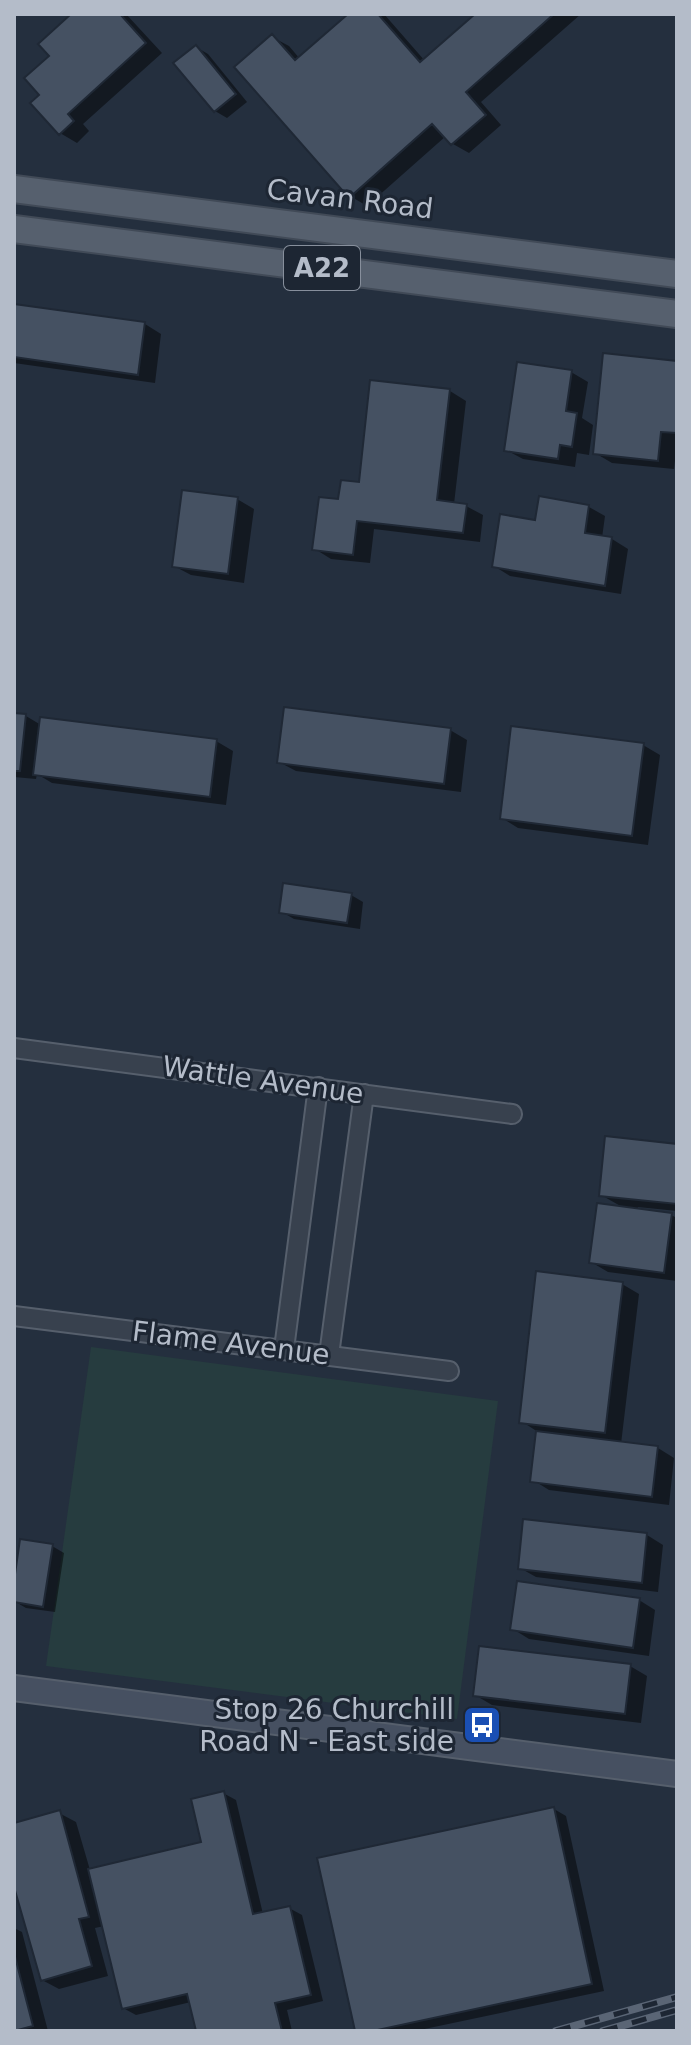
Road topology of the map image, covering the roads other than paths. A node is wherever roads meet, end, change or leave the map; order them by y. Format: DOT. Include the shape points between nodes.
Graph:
graph roads {
  1 [pos="14,189"];
  2 [pos="14,229"];
  3 [pos="677,274"];
  4 [pos="677,314"];
  5 [pos="14,1048"];
  6 [pos="318,1087"];
  7 [pos="364,1094"];
  8 [pos="512,1114"];
  9 [pos="14,1316"];
  10 [pos="284,1349"];
  11 [pos="329,1355"];
  12 [pos="449,1371"];
  13 [pos="14,1688"];
  14 [pos="677,1774"];
  1 -- 3 [label="main road, Cavan Road / A22"];
  2 -- 4 [label="main road, A22"];
  5 -- 6 [label="street, Wattle Avenue"];
  6 -- 7 [label="street, Wattle Avenue"];
  6 -- 10 [label="street"];
  7 -- 8 [label="street, Wattle Avenue"];
  7 -- 11 [label="street"];
  9 -- 10 [label="street, Flame Avenue"];
  10 -- 11 [label="street, Flame Avenue"];
  11 -- 12 [label="street, Flame Avenue"];
  13 -- 14 [label="street"];
}
